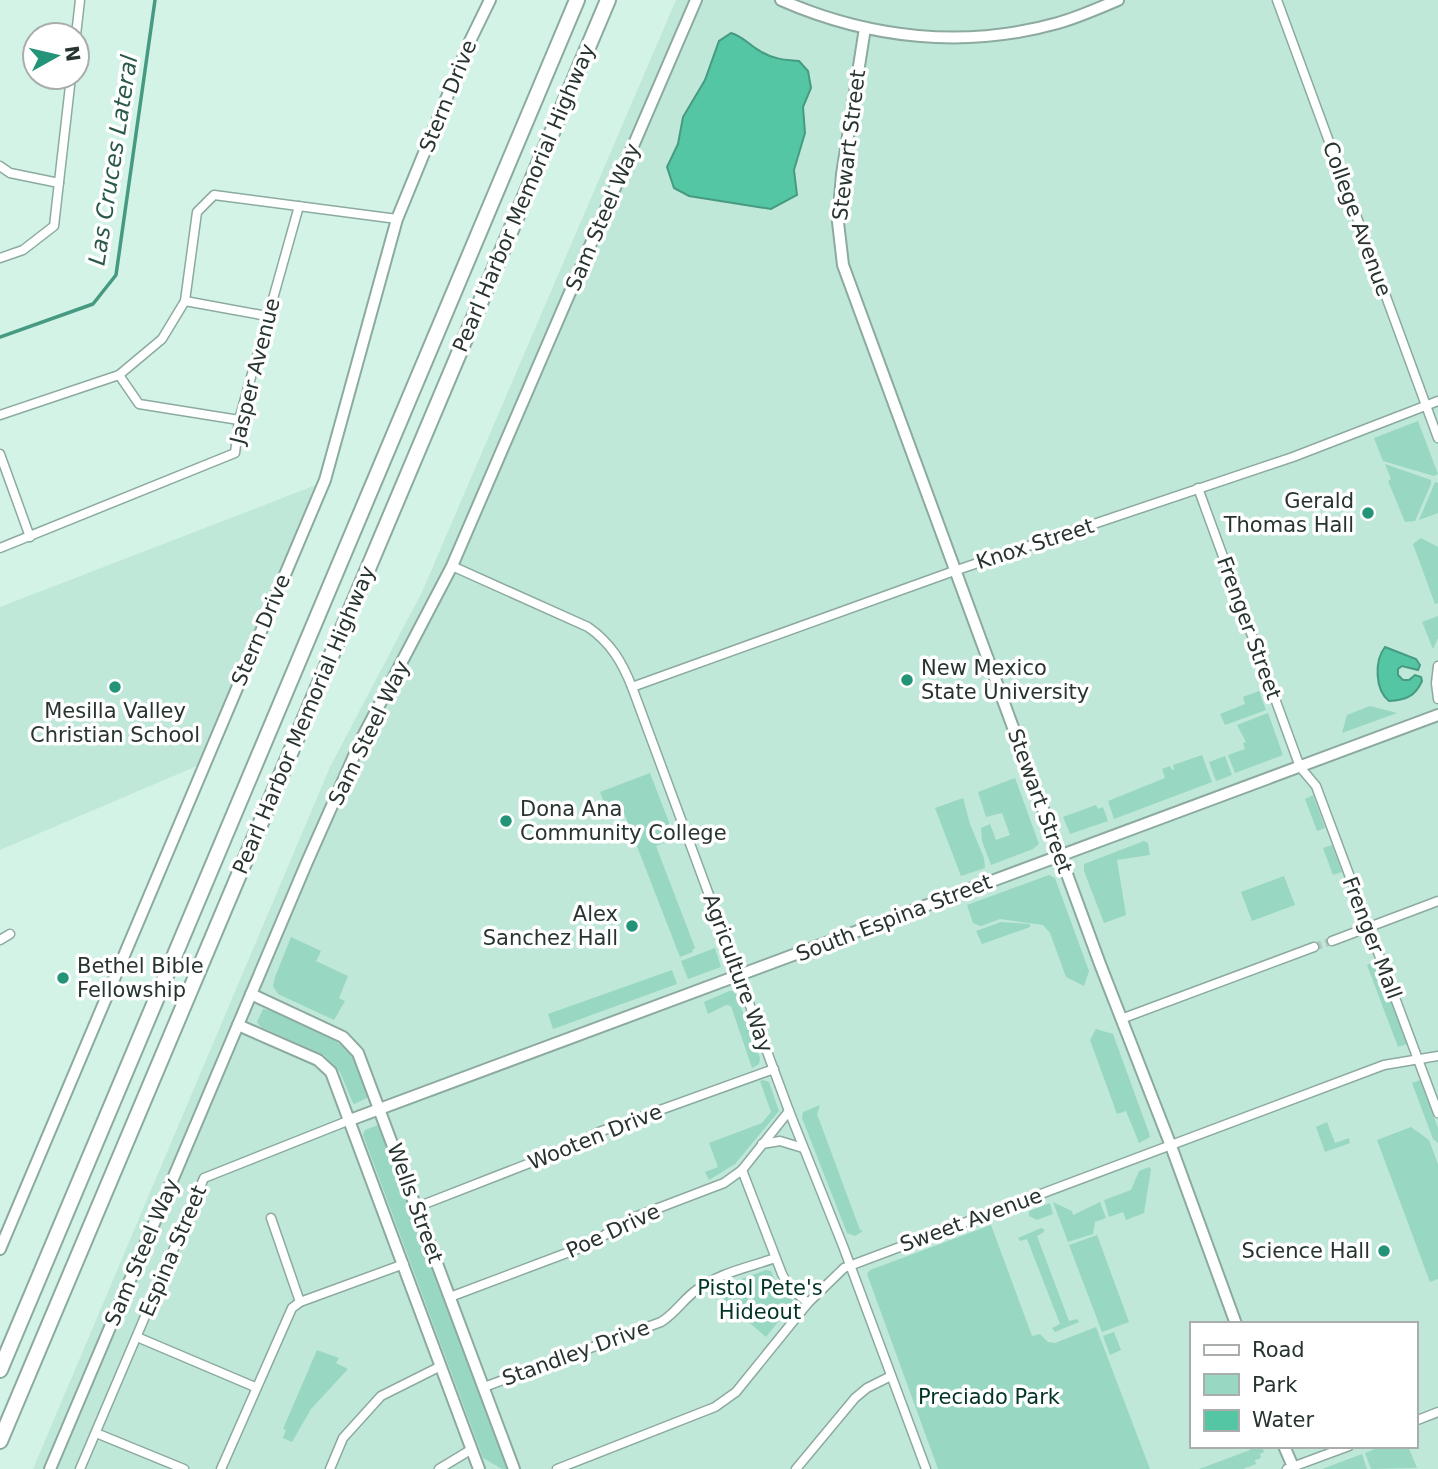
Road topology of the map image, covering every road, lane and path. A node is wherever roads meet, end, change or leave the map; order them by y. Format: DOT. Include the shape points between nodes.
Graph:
graph roads {
  1 [pos="80,0"];
  2 [pos="490,0"];
  3 [pos="568,0"];
  4 [pos="577,0"];
  5 [pos="608,0"];
  6 [pos="696,0"];
  7 [pos="781,0"];
  8 [pos="1118,0"];
  9 [pos="1277,0"];
  10 [pos="78,21"];
  11 [pos="864,28"];
  12 [pos="69,91"];
  13 [pos="0,166"];
  14 [pos="59,183"];
  15 [pos="299,206"];
  16 [pos="489,206"];
  17 [pos="397,219"];
  18 [pos="0,258"];
  19 [pos="186,300"];
  20 [pos="267,316"];
  21 [pos="119,376"];
  22 [pos="1438,401"];
  23 [pos="1425,406"];
  24 [pos="0,415"];
  25 [pos="239,420"];
  26 [pos="1438,438"];
  27 [pos="0,454"];
  28 [pos="1198,488"];
  29 [pos="30,537"];
  30 [pos="0,548"];
  31 [pos="452,566"];
  32 [pos="954,571"];
  33 [pos="1438,666"];
  34 [pos="632,687"];
  35 [pos="1438,699"];
  36 [pos="1438,715"];
  37 [pos="1300,767"];
  38 [pos="1060,856"];
  39 [pos="1438,901"];
  40 [pos="1368,927"];
  41 [pos="9,934"];
  42 [pos="0,940"];
  43 [pos="1332,941"];
  44 [pos="1314,947"];
  45 [pos="738,976"];
  46 [pos="251,994"];
  47 [pos="1121,1020"];
  48 [pos="238,1025"];
  49 [pos="1438,1056"];
  50 [pos="1419,1060"];
  51 [pos="774,1069"];
  52 [pos="380,1108"];
  53 [pos="789,1111"];
  54 [pos="1438,1113"];
  55 [pos="350,1120"];
  56 [pos="762,1144"];
  57 [pos="1171,1146"];
  58 [pos="803,1148"];
  59 [pos="742,1170"];
  60 [pos="417,1207"];
  61 [pos="271,1218"];
  62 [pos="3,1230"];
  63 [pos="0,1249"];
  64 [pos="775,1258"];
  65 [pos="404,1264"];
  66 [pos="850,1265"];
  67 [pos="450,1297"];
  68 [pos="300,1302"];
  69 [pos="808,1303"];
  70 [pos="1236,1322"];
  71 [pos="137,1337"];
  72 [pos="441,1366"];
  73 [pos="0,1370"];
  74 [pos="891,1376"];
  75 [pos="256,1387"];
  76 [pos="484,1387"];
  77 [pos="1438,1412"];
  78 [pos="1417,1420"];
  79 [pos="96,1433"];
  80 [pos="0,1441"];
  81 [pos="1285,1448"];
  82 [pos="1344,1448"];
  83 [pos="472,1449"];
  84 [pos="1291,1468"];
  85 [pos="50,1469"];
  86 [pos="80,1469"];
  87 [pos="184,1469"];
  88 [pos="221,1469"];
  89 [pos="330,1469"];
  90 [pos="439,1469"];
  91 [pos="479,1469"];
  92 [pos="514,1469"];
  93 [pos="557,1469"];
  94 [pos="796,1469"];
  95 [pos="926,1469"];
  1 -- 10 [label="street"];
  2 -- 17 [label="street, Stern Drive"];
  3 -- 16 [label="highway"];
  4 -- 16 [label="highway, Pearl Harbor Memorial Highway"];
  5 -- 80 [label="highway, Pearl Harbor Memorial Highway"];
  6 -- 31 [label="street, Sam Steel Way"];
  7 -- 11 [label="street"];
  8 -- 11 [label="street" via="1060,23 993,36 939,38"];
  9 -- 23 [label="street, College Avenue"];
  11 -- 32 [label="street, Stewart Street" via="842,174 841,254"];
  12 -- 14 [label="street"];
  13 -- 14 [label="street" via="10,173"];
  14 -- 18 [label="street" via="54,226 23,250"];
  15 -- 17 [label="street"];
  15 -- 19 [label="street" via="214,195 197,212"];
  15 -- 20 [label="street, Jasper Avenue"];
  16 -- 73 [label="highway, Pearl Harbor Memorial Highway"];
  17 -- 62 [label="street, Stern Drive" via="325,480"];
  19 -- 20 [label="street"];
  19 -- 21 [label="street" via="162,339"];
  20 -- 25 [label="street, Jasper Avenue"];
  21 -- 24 [label="street"];
  21 -- 25 [label="street" via="139,404"];
  22 -- 23 [label="street, Knox Street"];
  23 -- 26 [label="street, College Avenue"];
  23 -- 28 [label="street, Knox Street"];
  25 -- 29 [label="street, Jasper Avenue" via="235,453"];
  27 -- 29 [label="street"];
  28 -- 32 [label="street, Knox Street"];
  28 -- 37 [label="street, Frenger Street"];
  29 -- 30 [label="street, Jasper Avenue"];
  31 -- 34 [label="street, Agriculture Way" via="597,633 615,651"];
  31 -- 46 [label="street, Sam Steel Way" via="362,738"];
  32 -- 34 [label="street, Knox Street"];
  32 -- 38 [label="street, Stewart Street"];
  33 -- 35 [label="street"];
  34 -- 45 [label="street, Agriculture Way"];
  36 -- 37 [label="street, South Espina Street"];
  37 -- 38 [label="street, South Espina Street"];
  37 -- 40 [label="street, Frenger Mall" via="1316,786"];
  38 -- 45 [label="street, South Espina Street"];
  38 -- 47 [label="street, Stewart Street"];
  39 -- 40 [label="street"];
  40 -- 43 [label="street"];
  40 -- 50 [label="street, Frenger Mall"];
  41 -- 42 [label="street"];
  44 -- 47 [label="street"];
  45 -- 51 [label="street, Agriculture Way"];
  45 -- 52 [label="street, South Espina Street"];
  46 -- 48 [label="street, Sam Steel Way"];
  46 -- 52 [label="street, Wells Street" via="349,1042"];
  47 -- 57 [label="street, Stewart Street"];
  48 -- 55 [label="street, Wells Street" via="326,1065"];
  48 -- 85 [label="street, Sam Steel Way"];
  49 -- 50 [label="street, Sweet Avenue"];
  50 -- 54 [label="street, Frenger Mall"];
  50 -- 57 [label="street, Sweet Avenue" via="1384,1065"];
  51 -- 53 [label="street, Agriculture Way"];
  51 -- 60 [label="street, Wooten Drive" via="599,1132"];
  52 -- 55 [label="street, South Espina Street"];
  52 -- 60 [label="street, Wells Street"];
  53 -- 56 [label="street, Poe Drive"];
  53 -- 58 [label="street, Agriculture Way"];
  55 -- 65 [label="street, Wells Street"];
  55 -- 71 [label="street, Espina Street" via="204,1178"];
  56 -- 58 [label="street" via="785,1142"];
  56 -- 59 [label="street, Poe Drive"];
  57 -- 66 [label="street, Sweet Avenue"];
  57 -- 70 [label="street, Stewart Street"];
  58 -- 66 [label="street, Agriculture Way"];
  59 -- 64 [label="street"];
  59 -- 67 [label="street, Poe Drive" via="715,1188 626,1222 598,1241"];
  60 -- 67 [label="street, Wells Street"];
  61 -- 68 [label="street"];
  62 -- 63 [label="street, Stern Drive"];
  64 -- 69 [label="street" via="789,1287"];
  64 -- 76 [label="street, Standley Drive" via="711,1281 661,1322"];
  65 -- 68 [label="street"];
  65 -- 72 [label="street, Wells Street"];
  66 -- 69 [label="street, Sweet Avenue"];
  66 -- 74 [label="street, Agriculture Way"];
  67 -- 76 [label="street, Wells Street"];
  68 -- 75 [label="street" via="288,1313"];
  69 -- 93 [label="street, Sweet Avenue" via="736,1392 715,1407"];
  71 -- 75 [label="street"];
  71 -- 79 [label="street, Espina Street"];
  72 -- 83 [label="street, Wells Street"];
  72 -- 89 [label="street" via="381,1396 343,1438"];
  74 -- 94 [label="street" via="855,1398"];
  74 -- 95 [label="street, Agriculture Way"];
  75 -- 88 [label="street"];
  76 -- 92 [label="street, Wells Street"];
  77 -- 78 [label="street"];
  79 -- 86 [label="street, Espina Street"];
  79 -- 87 [label="street"];
  81 -- 84 [label="street"];
  82 -- 84 [label="street"];
  83 -- 90 [label="street"];
  83 -- 91 [label="street, Wells Street"];
}
